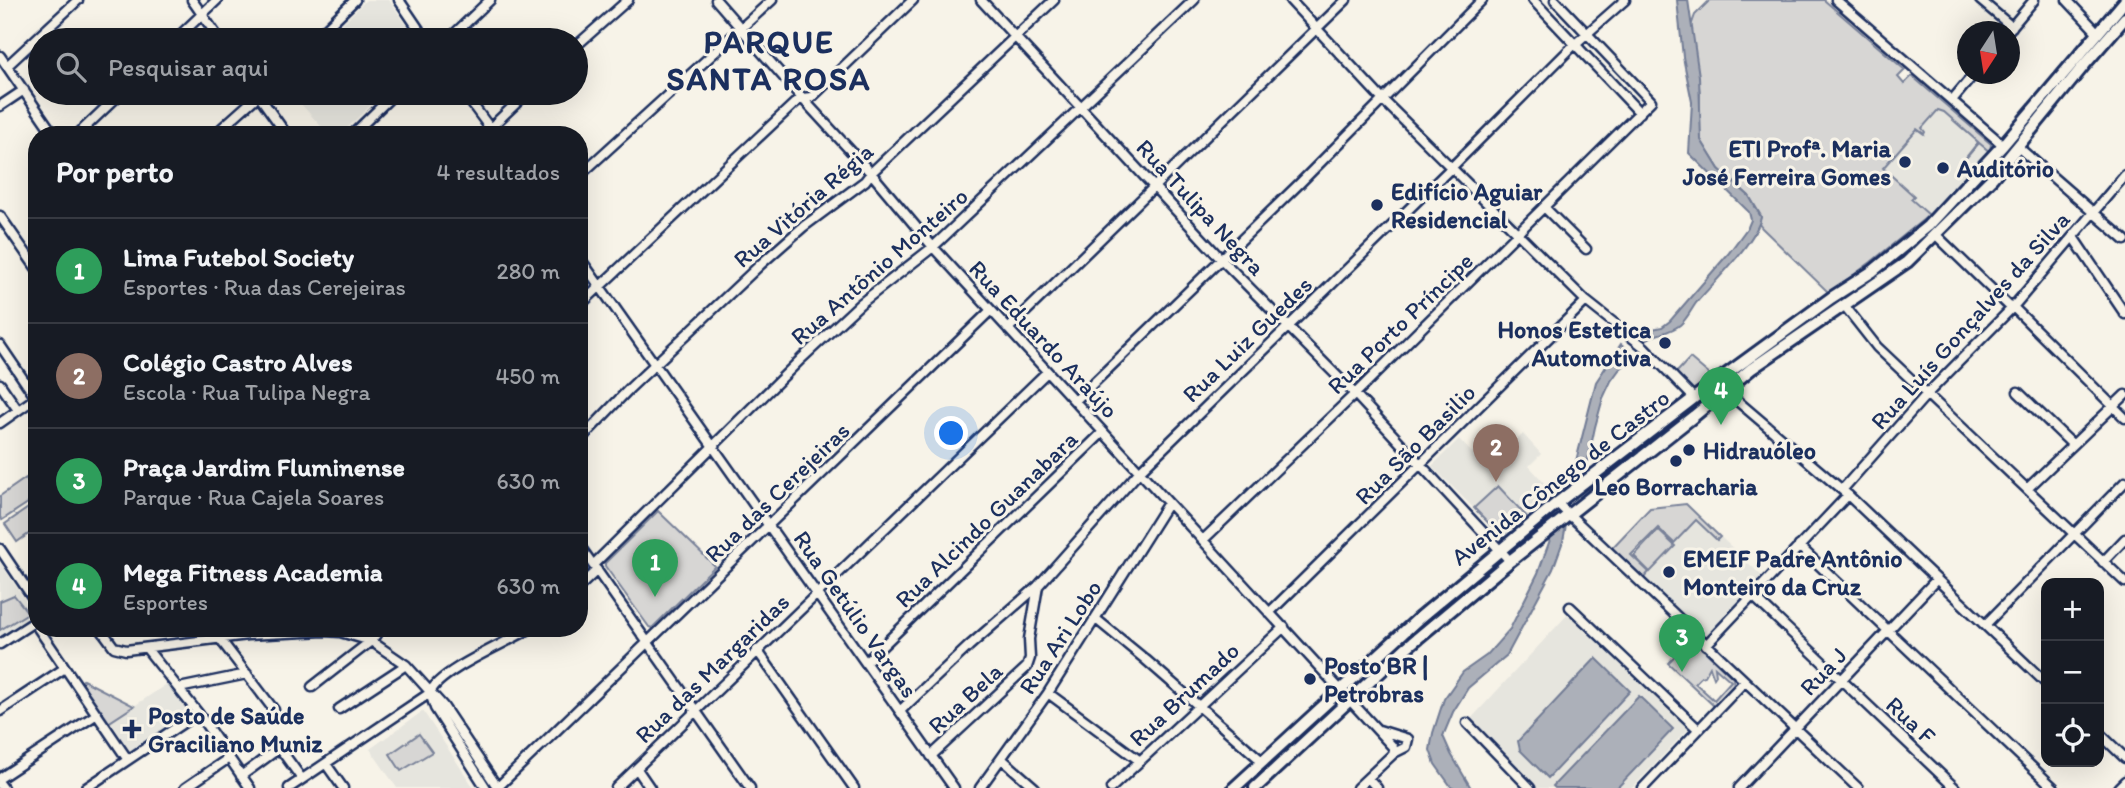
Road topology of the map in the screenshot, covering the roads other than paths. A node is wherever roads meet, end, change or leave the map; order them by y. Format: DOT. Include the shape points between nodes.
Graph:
graph roads {
  1 [pos="79,0"];
  2 [pos="192,0"];
  3 [pos="217,0"];
  4 [pos="355,0"];
  5 [pos="399,0"];
  6 [pos="490,0"];
  7 [pos="628,0"];
  8 [pos="716,0"];
  9 [pos="772,0"];
  10 [pos="914,0"];
  11 [pos="981,0"];
  12 [pos="1054,0"];
  13 [pos="1194,0"];
  14 [pos="1290,0"];
  15 [pos="1346,0"];
  16 [pos="1482,0"];
  17 [pos="1533,0"];
  18 [pos="1555,0"];
  19 [pos="1625,0"];
  20 [pos="1836,0"];
  21 [pos="1980,0"];
  22 [pos="2034,0"];
  23 [pos="2067,0"];
  24 [pos="2125,1"];
  25 [pos="202,15"];
  26 [pos="2125,19"];
  27 [pos="2002,21"];
  28 [pos="2017,21"];
  29 [pos="48,28"];
  30 [pos="188,28"];
  31 [pos="211,28"];
  32 [pos="326,28"];
  33 [pos="418,28"];
  34 [pos="461,28"];
  35 [pos="1317,28"];
  36 [pos="743,29"];
  37 [pos="2098,33"];
  38 [pos="1587,34"];
  39 [pos="588,35"];
  40 [pos="1016,37"];
  41 [pos="1574,45"];
  42 [pos="28,47"];
  43 [pos="0,56"];
  44 [pos="7,66"];
  45 [pos="1965,84"];
  46 [pos="23,90"];
  47 [pos="28,97"];
  48 [pos="802,98"];
  49 [pos="1382,99"];
  50 [pos="1952,99"];
  51 [pos="33,105"];
  52 [pos="108,105"];
  53 [pos="246,105"];
  54 [pos="267,105"];
  55 [pos="383,105"];
  56 [pos="473,105"];
  57 [pos="516,105"];
  58 [pos="0,106"];
  59 [pos="1082,107"];
  60 [pos="1640,113"];
  61 [pos="48,126"];
  62 [pos="86,126"];
  63 [pos="224,126"];
  64 [pos="281,126"];
  65 [pos="361,126"];
  66 [pos="488,126"];
  67 [pos="497,126"];
  68 [pos="2003,145"];
  69 [pos="2018,147"];
  70 [pos="588,168"];
  71 [pos="1451,168"];
  72 [pos="871,173"];
  73 [pos="2125,175"];
  74 [pos="1156,187"];
  75 [pos="1544,207"];
  76 [pos="2093,213"];
  77 [pos="0,216"];
  78 [pos="1518,234"];
  79 [pos="1935,234"];
  80 [pos="2073,237"];
  81 [pos="2125,240"];
  82 [pos="933,247"];
  83 [pos="1586,249"];
  84 [pos="28,256"];
  85 [pos="1221,259"];
  86 [pos="588,270"];
  87 [pos="599,286"];
  88 [pos="588,297"];
  89 [pos="1586,301"];
  90 [pos="1844,305"];
  91 [pos="2012,308"];
  92 [pos="991,310"];
  93 [pos="2125,314"];
  94 [pos="1287,327"];
  95 [pos="1009,329"];
  96 [pos="0,345"];
  97 [pos="656,365"];
  98 [pos="1047,372"];
  99 [pos="0,384"];
  100 [pos="28,386"];
  101 [pos="1720,387"];
  102 [pos="2018,392"];
  103 [pos="1354,394"];
  104 [pos="1927,394"];
  105 [pos="2125,395"];
  106 [pos="1694,398"];
  107 [pos="1075,401"];
  108 [pos="28,403"];
  109 [pos="2113,406"];
  110 [pos="18,410"];
  111 [pos="2125,418"];
  112 [pos="0,423"];
  113 [pos="588,432"];
  114 [pos="1103,432"];
  115 [pos="2073,445"];
  116 [pos="712,446"];
  117 [pos="1422,465"];
  118 [pos="1140,471"];
  119 [pos="2125,482"];
  120 [pos="2028,488"];
  121 [pos="1845,492"];
  122 [pos="1168,503"];
  123 [pos="1557,503"];
  124 [pos="1570,514"];
  125 [pos="770,526"];
  126 [pos="2075,534"];
  127 [pos="2125,539"];
  128 [pos="1203,540"];
  129 [pos="1799,546"];
  130 [pos="0,549"];
  131 [pos="1500,549"];
  132 [pos="588,557"];
  133 [pos="1510,561"];
  134 [pos="2103,562"];
  135 [pos="595,567"];
  136 [pos="588,576"];
  137 [pos="1936,580"];
  138 [pos="2125,582"];
  139 [pos="1038,586"];
  140 [pos="28,591"];
  141 [pos="817,594"];
  142 [pos="1752,596"];
  143 [pos="1570,607"];
  144 [pos="1269,613"];
  145 [pos="1096,619"];
  146 [pos="1986,625"];
  147 [pos="1284,627"];
  148 [pos="28,628"];
  149 [pos="1887,631"];
  150 [pos="45,637"];
  151 [pos="107,637"];
  152 [pos="243,637"];
  153 [pos="357,637"];
  154 [pos="374,637"];
  155 [pos="514,637"];
  156 [pos="220,639"];
  157 [pos="371,641"];
  158 [pos="648,641"];
  159 [pos="0,644"];
  160 [pos="1706,645"];
  161 [pos="147,649"];
  162 [pos="757,650"];
  163 [pos="866,662"];
  164 [pos="407,664"];
  165 [pos="65,668"];
  166 [pos="247,674"];
  167 [pos="2041,678"];
  168 [pos="1841,680"];
  169 [pos="1744,682"];
  170 [pos="312,687"];
  171 [pos="179,688"];
  172 [pos="430,693"];
  173 [pos="1048,694"];
  174 [pos="1345,695"];
  175 [pos="1198,706"];
  176 [pos="339,709"];
  177 [pos="274,710"];
  178 [pos="901,710"];
  179 [pos="0,711"];
  180 [pos="696,711"];
  181 [pos="198,713"];
  182 [pos="97,714"];
  183 [pos="1466,723"];
  184 [pos="1377,729"];
  185 [pos="1698,729"];
  186 [pos="1794,729"];
  187 [pos="2104,738"];
  188 [pos="1394,751"];
  189 [pos="931,756"];
  190 [pos="229,758"];
  191 [pos="2125,758"];
  192 [pos="1002,759"];
  193 [pos="128,760"];
  194 [pos="1140,761"];
  195 [pos="1263,762"];
  196 [pos="326,764"];
  197 [pos="637,769"];
  198 [pos="1252,772"];
  199 [pos="241,776"];
  200 [pos="0,778"];
  201 [pos="1368,778"];
  202 [pos="302,779"];
  203 [pos="1747,780"];
  204 [pos="2125,780"];
  205 [pos="1258,785"];
  206 [pos="86,788"];
  207 [pos="185,788"];
  208 [pos="250,788"];
  209 [pos="289,788"];
  210 [pos="343,788"];
  211 [pos="486,788"];
  212 [pos="498,788"];
  213 [pos="616,788"];
  214 [pos="650,788"];
  215 [pos="750,788"];
  216 [pos="854,788"];
  217 [pos="954,788"];
  218 [pos="979,788"];
  219 [pos="1035,788"];
  220 [pos="1111,788"];
  221 [pos="1234,788"];
  222 [pos="1357,788"];
  223 [pos="1377,788"];
  224 [pos="1530,788"];
  225 [pos="1643,788"];
  226 [pos="1739,788"];
  227 [pos="1756,788"];
  228 [pos="1857,788"];
  229 [pos="1955,788"];
  230 [pos="2054,788"];
  231 [pos="2118,788"];
  1 -- 29 [label="street"];
  2 -- 25 [label="street"];
  3 -- 25 [label="street"];
  4 -- 32 [label="street"];
  5 -- 33 [label="street"];
  6 -- 34 [label="street"];
  7 -- 39 [label="street"];
  8 -- 36 [label="street, Rua Eduardo Araújo"];
  9 -- 36 [label="street"];
  10 -- 48 [label="street" via="812,97"];
  11 -- 40 [label="street, Rua Tulipa Negra"];
  12 -- 40 [label="street, Rua Vitória Régia"];
  13 -- 59 [label="street, Rua Antônio Monteiro"];
  14 -- 35 [label="street"];
  15 -- 35 [label="street"];
  16 -- 49 [label="street, Rua Alcindo Guanabara"];
  17 -- 41 [label="street"];
  18 -- 38 [label="street"];
  19 -- 38 [label="street, Rua Luiz Guedes"];
  20 -- 50 [label="street"];
  21 -- 27 [label="street"];
  22 -- 28 [label="street"];
  23 -- 37 [label="street"];
  24 -- 37 [label="main road, Avenida Cônego de Castro"];
  25 -- 30 [label="street"];
  25 -- 31 [label="street"];
  26 -- 69 [label="main road, Avenida Cônego de Castro"];
  35 -- 49 [label="street"];
  35 -- 74 [label="street"];
  36 -- 48 [label="street, Rua Eduardo Araújo"];
  36 -- 70 [label="street"];
  37 -- 68 [label="main road, Avenida Cônego de Castro"];
  38 -- 41 [label="street, Rua Luiz Guedes"];
  38 -- 60 [label="street, Rua Porto Príncipe" via="1651,102"];
  40 -- 59 [label="street, Rua Tulipa Negra"];
  40 -- 72 [label="street, Rua Vitória Régia"];
  41 -- 60 [label="street"];
  41 -- 71 [label="street, Rua Luiz Guedes"];
  42 -- 44 [label="street"];
  43 -- 44 [label="street"];
  44 -- 46 [label="street"];
  45 -- 50 [label="street"];
  46 -- 47 [label="street"];
  46 -- 58 [label="street"];
  48 -- 72 [label="street, Rua Eduardo Araújo"];
  48 -- 87 [label="street"];
  49 -- 71 [label="street"];
  49 -- 85 [label="street, Rua Alcindo Guanabara"];
  50 -- 68 [label="street"];
  51 -- 61 [label="street"];
  52 -- 62 [label="street"];
  53 -- 63 [label="street"];
  54 -- 64 [label="street"];
  55 -- 65 [label="street"];
  56 -- 66 [label="street"];
  57 -- 67 [label="street"];
  59 -- 74 [label="street, Rua Tulipa Negra"];
  59 -- 82 [label="street, Rua Antônio Monteiro"];
  60 -- 75 [label="street, Rua Porto Príncipe"];
  68 -- 101 [label="main road, Avenida Cônego de Castro" via="1928,226"];
  69 -- 76 [label="street"];
  69 -- 79 [label="main road, Avenida Cônego de Castro"];
  71 -- 78 [label="street"];
  71 -- 94 [label="street, Rua Luiz Guedes"];
  72 -- 82 [label="street, Rua Eduardo Araújo"];
  72 -- 97 [label="street, Rua Vitória Régia" via="803,226"];
  73 -- 76 [label="street, Rua Luís Gonçalves da Silva"];
  74 -- 85 [label="street, Rua Tulipa Negra"];
  74 -- 95 [label="street"];
  75 -- 78 [label="street, Rua Porto Príncipe"];
  75 -- 83 [label="street"];
  76 -- 80 [label="street, Rua Luís Gonçalves da Silva"];
  76 -- 81 [label="street"];
  77 -- 84 [label="street"];
  78 -- 89 [label="street"];
  78 -- 103 [label="street, Rua Porto Príncipe"];
  79 -- 90 [label="main road, Avenida Cônego de Castro" via="1907,262"];
  79 -- 91 [label="street"];
  80 -- 91 [label="street, Rua Luís Gonçalves da Silva"];
  80 -- 93 [label="street"];
  82 -- 92 [label="street, Rua Eduardo Araújo"];
  82 -- 116 [label="street, Rua Antônio Monteiro" via="860,304"];
  85 -- 94 [label="street, Rua Tulipa Negra"];
  85 -- 107 [label="street, Rua Alcindo Guanabara"];
  86 -- 87 [label="street, Rua Getúlio Vargas"];
  87 -- 88 [label="street"];
  87 -- 97 [label="street, Rua Getúlio Vargas"];
  89 -- 106 [label="street" via="1644,347"];
  89 -- 117 [label="street, Rua São Basilio"];
  90 -- 101 [label="main road, Avenida Cônego de Castro"];
  90 -- 104 [label="street" via="1877,347"];
  91 -- 104 [label="street, Rua Luís Gonçalves da Silva"];
  91 -- 109 [label="street"];
  92 -- 95 [label="street, Rua Eduardo Araújo"];
  92 -- 125 [label="street, Rua das Cerejeiras"];
  94 -- 103 [label="street, Rua Tulipa Negra"];
  94 -- 118 [label="street, Rua Luiz Guedes"];
  95 -- 98 [label="street, Rua Eduardo Araújo"];
  96 -- 100 [label="street"];
  97 -- 113 [label="street, Rua Vitória Régia"];
  97 -- 116 [label="street, Rua Getúlio Vargas"];
  98 -- 107 [label="street, Rua Eduardo Araújo"];
  98 -- 141 [label="street, Rua das Margaridas"];
  99 -- 110 [label="street"];
  101 -- 106 [label="main road, Avenida Cônego de Castro"];
  101 -- 121 [label="street"];
  101 -- 124 [label="main road, Avenida Cônego de Castro"];
  102 -- 115 [label="street"];
  103 -- 117 [label="street, Rua Tulipa Negra"];
  103 -- 128 [label="street, Rua Porto Príncipe"];
  104 -- 120 [label="street"];
  104 -- 121 [label="street, Rua Luís Gonçalves da Silva"];
  105 -- 109 [label="street"];
  106 -- 123 [label="main road, Avenida Cônego de Castro"];
  107 -- 114 [label="street, Rua Eduardo Araújo"];
  108 -- 110 [label="street"];
  109 -- 111 [label="street"];
  109 -- 115 [label="street"];
  110 -- 112 [label="street"];
  114 -- 118 [label="street, Rua Eduardo Araújo"];
  114 -- 163 [label="street, Rua Alcindo Guanabara"];
  115 -- 120 [label="street"];
  116 -- 125 [label="street, Rua Getúlio Vargas"];
  116 -- 135 [label="street, Rua Antônio Monteiro"];
  117 -- 131 [label="street, Rua Tulipa Negra"];
  117 -- 144 [label="street, Rua São Basilio"];
  118 -- 122 [label="street, Rua Eduardo Araújo"];
  118 -- 139 [label="street, Rua Luiz Guedes"];
  119 -- 126 [label="street"];
  120 -- 126 [label="street"];
  121 -- 129 [label="street, Rua Luís Gonçalves da Silva"];
  121 -- 137 [label="street"];
  122 -- 128 [label="street, Rua Eduardo Araújo"];
  122 -- 145 [label="street, Rua Ari Lobo"];
  123 -- 124 [label="street"];
  123 -- 131 [label="main road, Avenida Cônego de Castro"];
  124 -- 133 [label="main road, Avenida Cônego de Castro"];
  124 -- 160 [label="street"];
  125 -- 141 [label="street, Rua Getúlio Vargas"];
  125 -- 158 [label="street, Rua das Cerejeiras"];
  126 -- 134 [label="street"];
  126 -- 146 [label="street"];
  127 -- 134 [label="street"];
  128 -- 144 [label="street, Rua Eduardo Araújo"];
  129 -- 142 [label="street, Rua Luís Gonçalves da Silva"];
  129 -- 149 [label="street"];
  130 -- 140 [label="street"];
  131 -- 133 [label="street, Rua Tulipa Negra"];
  131 -- 174 [label="main road, Avenida Cônego de Castro" via="1418,619"];
  132 -- 135 [label="street"];
  133 -- 174 [label="main road, Avenida Cônego de Castro"];
  134 -- 138 [label="street"];
  135 -- 136 [label="street, Rua Antônio Monteiro"];
  135 -- 158 [label="street"];
  137 -- 146 [label="street"];
  137 -- 149 [label="street, Rua J"];
  139 -- 178 [label="street, Rua Luiz Guedes"];
  139 -- 189 [label="street, Rua Bela" via="1027,667"];
  141 -- 162 [label="street, Rua das Margaridas"];
  141 -- 163 [label="street, Rua Getúlio Vargas"];
  142 -- 160 [label="street, Rua Luís Gonçalves da Silva"];
  142 -- 168 [label="street, Rua F"];
  143 -- 185 [label="street"];
  144 -- 147 [label="street, Rua Eduardo Araújo"];
  145 -- 173 [label="street, Rua Ari Lobo"];
  145 -- 175 [label="street"];
  146 -- 167 [label="street"];
  147 -- 174 [label="street, Rua Eduardo Araújo"];
  147 -- 175 [label="street, Rua Brumado"];
  148 -- 159 [label="street"];
  149 -- 168 [label="street, Rua J"];
  149 -- 230 [label="street"];
  150 -- 165 [label="street"];
  151 -- 161 [label="street" via="114,647"];
  152 -- 156 [label="street"];
  153 -- 157 [label="street"];
  154 -- 157 [label="street"];
  155 -- 172 [label="street" via="468,662 433,686"];
  156 -- 161 [label="street"];
  156 -- 166 [label="street"];
  157 -- 164 [label="street"];
  157 -- 170 [label="street"];
  158 -- 180 [label="street"];
  158 -- 212 [label="street, Rua das Cerejeiras"];
  160 -- 169 [label="street"];
  161 -- 171 [label="street"];
  162 -- 180 [label="street, Rua das Margaridas"];
  162 -- 216 [label="street"];
  163 -- 178 [label="street, Rua Getúlio Vargas"];
  164 -- 172 [label="street"];
  164 -- 176 [label="street"];
  165 -- 179 [label="street"];
  165 -- 182 [label="street"];
  166 -- 171 [label="street"];
  166 -- 177 [label="street"];
  168 -- 186 [label="street, Rua J"];
  168 -- 229 [label="street, Rua F"];
  169 -- 185 [label="street"];
  169 -- 186 [label="street"];
  171 -- 181 [label="street"];
  172 -- 196 [label="street"];
  172 -- 211 [label="street"];
  172 -- 212 [label="street"];
  173 -- 192 [label="street, Rua Ari Lobo"];
  173 -- 194 [label="street"];
  174 -- 184 [label="street, Rua Eduardo Araújo"];
  174 -- 195 [label="main road, Avenida Cônego de Castro"];
  174 -- 205 [label="main road, Avenida Cônego de Castro"];
  175 -- 194 [label="street, Rua Brumado"];
  175 -- 195 [label="street"];
  178 -- 189 [label="street, Rua Getúlio Vargas"];
  180 -- 197 [label="street, Rua das Margaridas"];
  180 -- 215 [label="street"];
  181 -- 190 [label="street"];
  181 -- 193 [label="street"];
  182 -- 193 [label="street"];
  182 -- 200 [label="street"];
  183 -- 224 [label="street"];
  184 -- 188 [label="street, Rua Eduardo Araújo"];
  184 -- 188 [label="street" via="1408,739 1406,747"];
  185 -- 225 [label="street"];
  186 -- 203 [label="street, Rua J"];
  186 -- 228 [label="street"];
  187 -- 191 [label="street"];
  188 -- 201 [label="street"];
  189 -- 217 [label="street, Rua Getúlio Vargas"];
  190 -- 199 [label="street"];
  190 -- 207 [label="street"];
  192 -- 218 [label="street, Rua Ari Lobo"];
  192 -- 219 [label="street"];
  193 -- 206 [label="street"];
  194 -- 220 [label="street, Rua Brumado"];
  195 -- 198 [label="main road, Avenida Cônego de Castro"];
  196 -- 202 [label="street"];
  196 -- 210 [label="street"];
  197 -- 213 [label="street, Rua das Margaridas"];
  197 -- 214 [label="street"];
  198 -- 205 [label="main road"];
  198 -- 221 [label="main road, Avenida Cônego de Castro"];
  199 -- 202 [label="street" via="278,749"];
  199 -- 208 [label="street"];
  201 -- 222 [label="street"];
  201 -- 223 [label="street"];
  202 -- 209 [label="street"];
  203 -- 226 [label="street, Rua J"];
  203 -- 227 [label="street"];
  204 -- 231 [label="street"];
}
